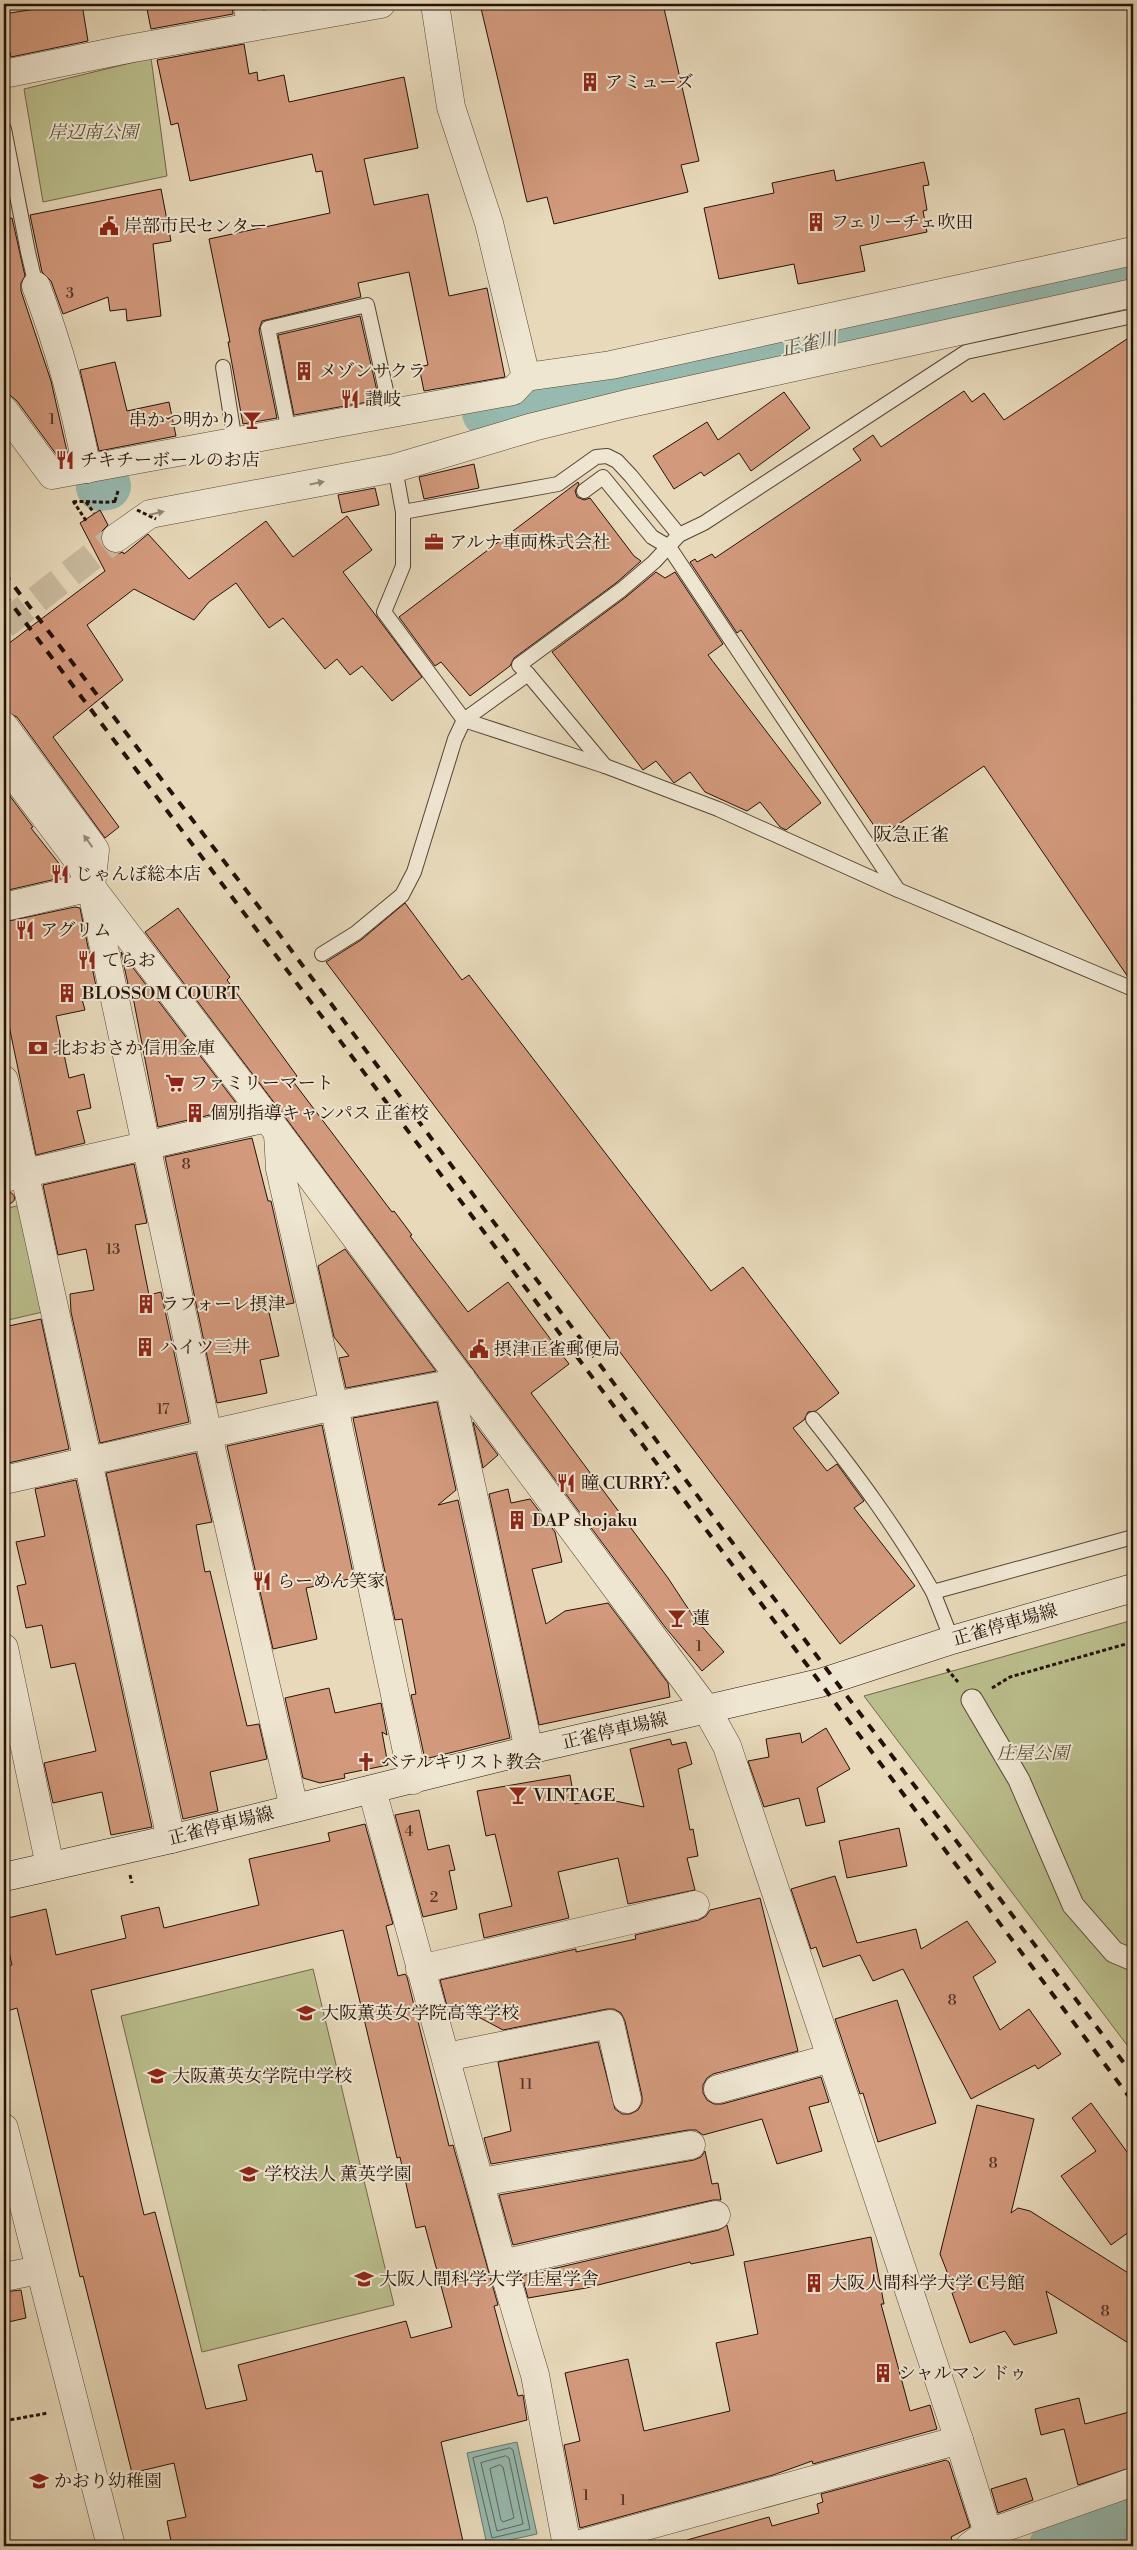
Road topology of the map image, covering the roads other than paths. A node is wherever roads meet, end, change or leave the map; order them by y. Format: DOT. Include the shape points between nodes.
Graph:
graph roads {
  1 [pos="381,4"];
  2 [pos="435,4"];
  3 [pos="250,15"];
  4 [pos="4,74"];
  5 [pos="4,129"];
  6 [pos="1133,251"];
  7 [pos="36,286"];
  8 [pos="1133,293"];
  9 [pos="1133,316"];
  10 [pos="223,367"];
  11 [pos="528,404"];
  12 [pos="4,410"];
  13 [pos="391,413"];
  14 [pos="289,432"];
  15 [pos="236,442"];
  16 [pos="395,468"];
  17 [pos="87,469"];
  18 [pos="584,491"];
  19 [pos="403,512"];
  20 [pos="679,535"];
  21 [pos="116,538"];
  22 [pos="669,547"];
  23 [pos="528,674"];
  24 [pos="464,720"];
  25 [pos="4,726"];
  26 [pos="4,762"];
  27 [pos="605,766"];
  28 [pos="91,887"];
  29 [pos="898,890"];
  30 [pos="4,907"];
  31 [pos="322,954"];
  32 [pos="1133,989"];
  33 [pos="4,1080"];
  34 [pos="272,1126"];
  35 [pos="146,1146"];
  36 [pos="14,1175"];
  37 [pos="460,1378"];
  38 [pos="334,1406"];
  39 [pos="812,1419"];
  40 [pos="208,1435"];
  41 [pos="88,1462"];
  42 [pos="4,1480"];
  43 [pos="1133,1537"];
  44 [pos="1133,1588"];
  45 [pos="932,1592"];
  46 [pos="4,1648"];
  47 [pos="947,1651"];
  48 [pos="972,1700"];
  49 [pos="707,1710"];
  50 [pos="529,1750"];
  51 [pos="413,1780"];
  52 [pos="372,1790"];
  53 [pos="294,1808"];
  54 [pos="171,1839"];
  55 [pos="50,1866"];
  56 [pos="4,1877"];
  57 [pos="695,1905"];
  58 [pos="1133,1960"];
  59 [pos="420,1969"];
  60 [pos="446,2058"];
  61 [pos="831,2058"];
  62 [pos="718,2089"];
  63 [pos="627,2100"];
  64 [pos="5,2139"];
  65 [pos="691,2145"];
  66 [pos="480,2182"];
  67 [pos="716,2215"];
  68 [pos="502,2264"];
  69 [pos="39,2270"];
  70 [pos="4,2277"];
  71 [pos="959,2440"];
  72 [pos="1133,2482"];
  73 [pos="983,2542"];
  74 [pos="111,2546"];
  75 [pos="567,2546"];
  76 [pos="573,2546"];
  1 -- 3 [label="street"];
  2 -- 11 [label="street" via="451,107 489,223"];
  3 -- 4 [label="street"];
  5 -- 7 [label="lane"];
  6 -- 11 [label="street" via="611,364"];
  7 -- 17 [label="street" via="65,368"];
  8 -- 11 [label="street" via="626,404"];
  9 -- 20 [label="lane" via="966,352 704,523"];
  10 -- 15 [label="lane"];
  11 -- 13 [label="street" via="513,391"];
  11 -- 16 [label="street"];
  12 -- 17 [label="street" via="52,475"];
  13 -- 14 [label="street"];
  13 -- 14 [label="lane" via="367,305 268,328"];
  14 -- 15 [label="street"];
  15 -- 17 [label="street"];
  16 -- 19 [label="lane"];
  21 -- 16 [label="street, one-way" via="150,514"];
  18 -- 22 [label="lane" via="603,477 652,537"];
  19 -- 20 [label="lane" via="558,484 590,460 606,456 617,461 631,476"];
  19 -- 24 [label="lane" via="403,566 384,612"];
  20 -- 22 [label="lane"];
  22 -- 23 [label="lane" via="621,590 519,665"];
  22 -- 29 [label="lane"];
  23 -- 24 [label="lane"];
  23 -- 27 [label="lane"];
  24 -- 27 [label="lane"];
  24 -- 31 [label="lane" via="455,739 414,872 402,895 356,933"];
  28 -- 25 [label="street, one-way" via="95,850"];
  26 -- 28 [label="street" via="80,863"];
  27 -- 29 [label="lane" via="718,809"];
  28 -- 30 [label="street"];
  28 -- 34 [label="street"];
  28 -- 35 [label="street"];
  29 -- 32 [label="lane"];
  33 -- 36 [label="street"];
  34 -- 35 [label="street"];
  34 -- 37 [label="street"];
  34 -- 38 [label="street"];
  35 -- 36 [label="street"];
  35 -- 40 [label="street"];
  36 -- 41 [label="street"];
  37 -- 38 [label="street" via="445,1385"];
  37 -- 49 [label="street"];
  37 -- 50 [label="street" via="452,1398"];
  38 -- 40 [label="street"];
  38 -- 51 [label="street"];
  39 -- 45 [label="lane" via="868,1489"];
  40 -- 41 [label="street"];
  40 -- 53 [label="street"];
  41 -- 42 [label="street"];
  41 -- 54 [label="street"];
  43 -- 45 [label="lane"];
  44 -- 47 [label="street, 正雀停車場線"];
  45 -- 47 [label="lane"];
  46 -- 55 [label="street"];
  47 -- 49 [label="street, 正雀停車場線"];
  48 -- 58 [label="street" via="1019,1780 1073,1905 1114,1952"];
  49 -- 50 [label="street, 正雀停車場線"];
  49 -- 61 [label="street" via="727,1746"];
  50 -- 51 [label="street, 正雀停車場線"];
  51 -- 52 [label="street, 正雀停車場線"];
  52 -- 53 [label="street, 正雀停車場線"];
  52 -- 59 [label="street"];
  53 -- 54 [label="street, 正雀停車場線"];
  54 -- 55 [label="street, 正雀停車場線"];
  55 -- 56 [label="street, 正雀停車場線"];
  57 -- 59 [label="street"];
  59 -- 60 [label="street"];
  60 -- 63 [label="street" via="610,2024"];
  60 -- 66 [label="street"];
  61 -- 62 [label="street"];
  61 -- 71 [label="street"];
  64 -- 69 [label="street"];
  65 -- 66 [label="street"];
  66 -- 68 [label="street"];
  67 -- 68 [label="street"];
  68 -- 75 [label="street" via="535,2375"];
  69 -- 70 [label="street"];
  69 -- 74 [label="street"];
  71 -- 73 [label="street"];
  71 -- 76 [label="street"];
  72 -- 73 [label="street"];
}
